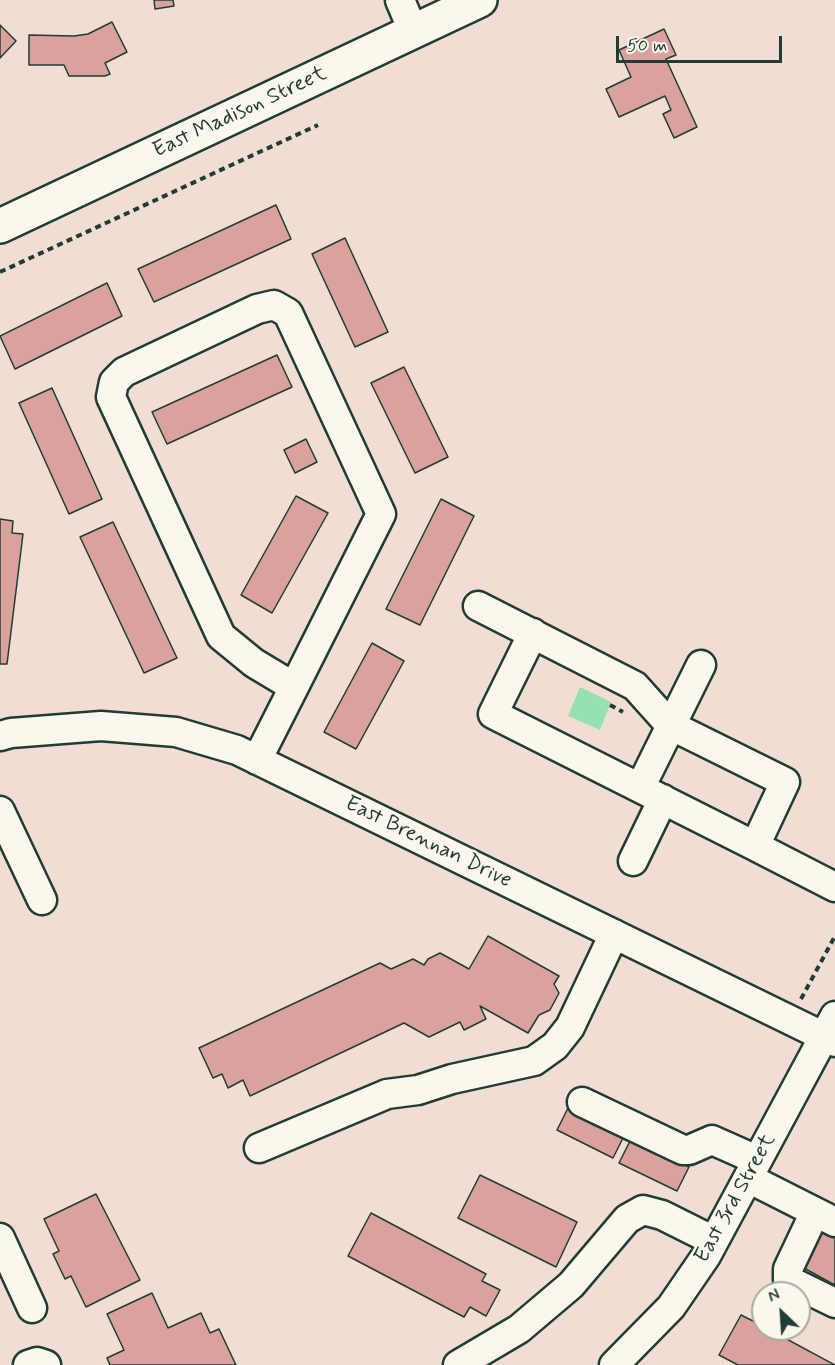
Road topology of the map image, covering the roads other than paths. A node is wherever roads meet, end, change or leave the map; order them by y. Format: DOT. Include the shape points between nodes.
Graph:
graph roads {
  1 [pos="400,0"];
  2 [pos="480,0"];
  3 [pos="413,31"];
  4 [pos="0,226"];
  5 [pos="478,606"];
  6 [pos="533,633"];
  7 [pos="701,665"];
  8 [pos="294,687"];
  9 [pos="670,725"];
  10 [pos="0,736"];
  11 [pos="257,760"];
  12 [pos="652,794"];
  13 [pos="0,811"];
  14 [pos="755,846"];
  15 [pos="633,861"];
  16 [pos="835,887"];
  17 [pos="42,900"];
  18 [pos="614,934"];
  19 [pos="831,1032"];
  20 [pos="582,1102"];
  21 [pos="259,1148"];
  22 [pos="753,1169"];
  23 [pos="825,1217"];
  24 [pos="0,1238"];
  25 [pos="714,1241"];
  26 [pos="835,1303"];
  27 [pos="32,1308"];
  28 [pos="28,1365"];
  29 [pos="46,1365"];
  30 [pos="458,1365"];
  31 [pos="614,1365"];
  1 -- 3 [label="street"];
  2 -- 3 [label="main road, East Madison Street"];
  3 -- 4 [label="main road, East Madison Street"];
  5 -- 6 [label="street"];
  6 -- 9 [label="street" via="635,687"];
  6 -- 12 [label="street" via="493,714"];
  7 -- 9 [label="street"];
  8 -- 8 [label="street" via="381,514 288,313 273,305 124,372 114,382 111,397 220,636"];
  8 -- 11 [label="street"];
  9 -- 12 [label="street"];
  9 -- 14 [label="street" via="786,782"];
  10 -- 11 [label="street, East Brennan Drive" via="101,726 176,732"];
  11 -- 18 [label="street, East Brennan Drive"];
  12 -- 14 [label="street"];
  12 -- 15 [label="street"];
  13 -- 17 [label="street"];
  14 -- 16 [label="street"];
  18 -- 19 [label="street, East Brennan Drive"];
  18 -- 21 [label="street" via="570,1027 555,1046 534,1061 387,1094"];
  19 -- 22 [label="street, East 3rd Street"];
  20 -- 22 [label="street" via="683,1150 712,1140"];
  22 -- 23 [label="street"];
  22 -- 25 [label="street, East 3rd Street"];
  23 -- 26 [label="street" via="788,1269 788,1280"];
  24 -- 27 [label="street"];
  25 -- 30 [label="street" via="662,1215 643,1210 621,1225 572,1285 519,1329"];
  25 -- 31 [label="street, East 3rd Street" via="671,1307"];
  28 -- 29 [label="street"];
}
